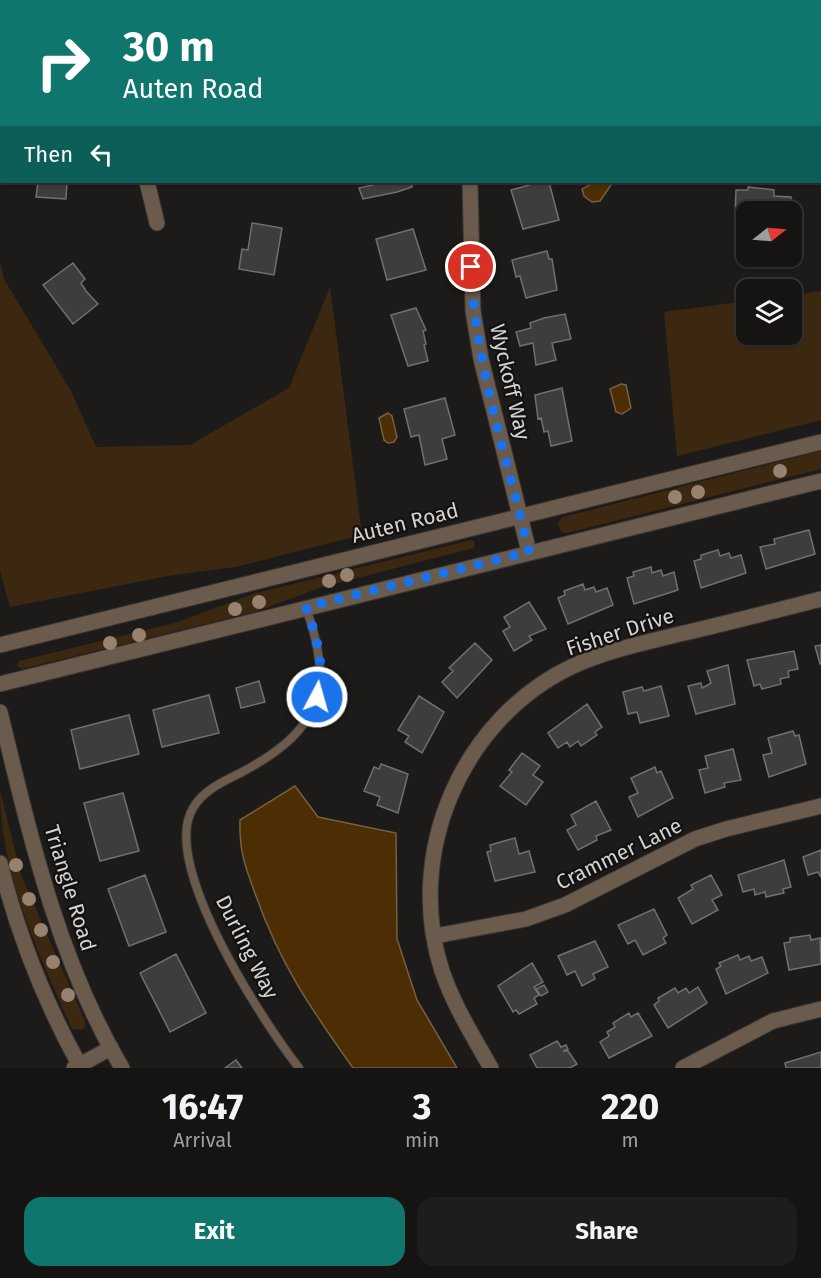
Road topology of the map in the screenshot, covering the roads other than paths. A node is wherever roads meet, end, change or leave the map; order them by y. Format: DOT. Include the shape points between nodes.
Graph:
graph roads {
  1 [pos="147,183"];
  2 [pos="470,183"];
  3 [pos="157,223"];
  4 [pos="821,442"];
  5 [pos="821,481"];
  6 [pos="521,516"];
  7 [pos="529,552"];
  8 [pos="821,599"];
  9 [pos="306,607"];
  10 [pos="0,645"];
  11 [pos="0,684"];
  12 [pos="0,712"];
  13 [pos="821,806"];
  14 [pos="0,863"];
  15 [pos="435,936"];
  16 [pos="821,1009"];
  17 [pos="111,1048"];
  18 [pos="78,1067"];
  19 [pos="122,1068"];
  20 [pos="299,1068"];
  21 [pos="491,1068"];
  22 [pos="683,1068"];
  1 -- 3 [label="street"];
  2 -- 6 [label="street, Wyckoff Way" via="473,311 481,359"];
  4 -- 6 [label="street, Auten Road"];
  5 -- 7 [label="street"];
  6 -- 7 [label="street, Wyckoff Way"];
  6 -- 10 [label="street, Auten Road"];
  7 -- 9 [label="street"];
  8 -- 15 [label="street, Fisher Drive" via="606,654 570,668 510,709 472,754 446,802 430,878"];
  9 -- 11 [label="street"];
  9 -- 20 [label="lane, Durling Way" via="317,638 321,683 312,711 296,734 269,758 204,792 191,809 187,829 188,853 198,891 220,943 270,1030"];
  12 -- 17 [label="street, Triangle Road" via="47,897 65,950"];
  13 -- 15 [label="street, Crammer Lane" via="696,839 565,904 525,919"];
  14 -- 18 [label="street" via="29,957"];
  15 -- 21 [label="street, Fisher Drive" via="441,969 457,1010"];
  16 -- 22 [label="street" via="773,1021"];
  17 -- 18 [label="street"];
  17 -- 19 [label="street, Triangle Road"];
}
